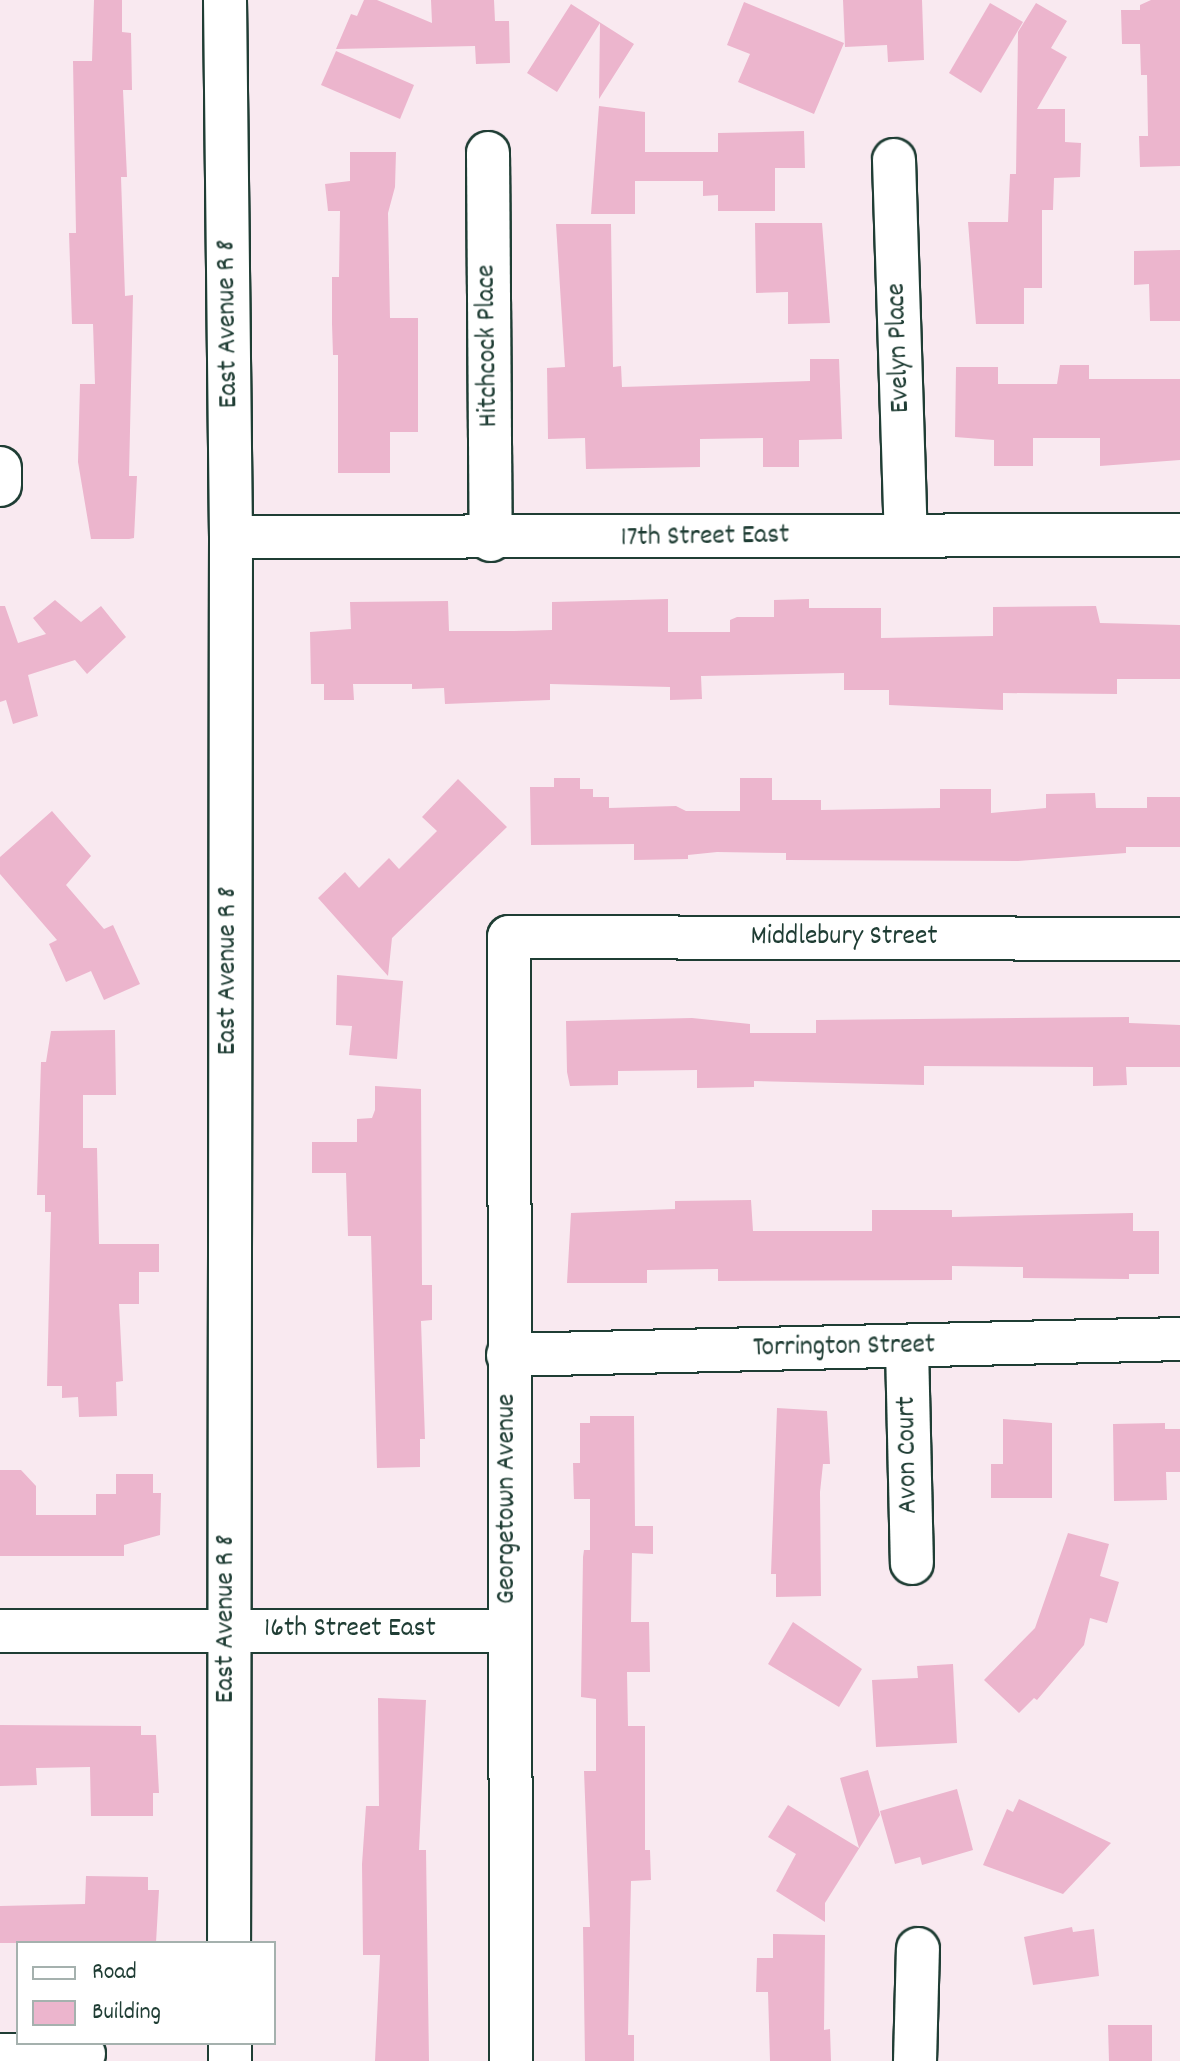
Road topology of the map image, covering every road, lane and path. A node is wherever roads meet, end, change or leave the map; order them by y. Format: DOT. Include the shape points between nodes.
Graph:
graph roads {
  1 [pos="225,0"];
  2 [pos="488,153"];
  3 [pos="894,160"];
  4 [pos="0,468"];
  5 [pos="0,485"];
  6 [pos="1180,535"];
  7 [pos="906,536"];
  8 [pos="231,537"];
  9 [pos="491,540"];
  10 [pos="509,937"];
  11 [pos="1180,939"];
  12 [pos="1180,1339"];
  13 [pos="907,1347"];
  14 [pos="508,1355"];
  15 [pos="912,1563"];
  16 [pos="226,1629"];
  17 [pos="0,1631"];
  18 [pos="509,1631"];
  19 [pos="229,1941"];
  20 [pos="918,1949"];
  21 [pos="84,2054"];
  22 [pos="0,2055"];
  23 [pos="511,2061"];
  24 [pos="915,2061"];
  1 -- 8 [label="street, East Avenue R 8"];
  2 -- 9 [label="street, Hitchcock Place"];
  3 -- 7 [label="street, Evelyn Place"];
  4 -- 5 [label="street"];
  6 -- 7 [label="street, 17th Street East"];
  7 -- 9 [label="street, 17th Street East"];
  8 -- 9 [label="street, 17th Street East"];
  8 -- 16 [label="street, East Avenue R 8"];
  10 -- 11 [label="street, Middlebury Street"];
  10 -- 14 [label="street, Georgetown Avenue"];
  12 -- 13 [label="street, Torrington Street"];
  13 -- 14 [label="street, Torrington Street"];
  13 -- 15 [label="street, Avon Court"];
  14 -- 18 [label="street, Georgetown Avenue"];
  16 -- 17 [label="street, 16th Street East"];
  16 -- 18 [label="street, 16th Street East"];
  16 -- 19 [label="street, East Avenue R 8"];
  18 -- 23 [label="street, Georgetown Avenue"];
  20 -- 24 [label="street"];
  21 -- 22 [label="street"];
}
